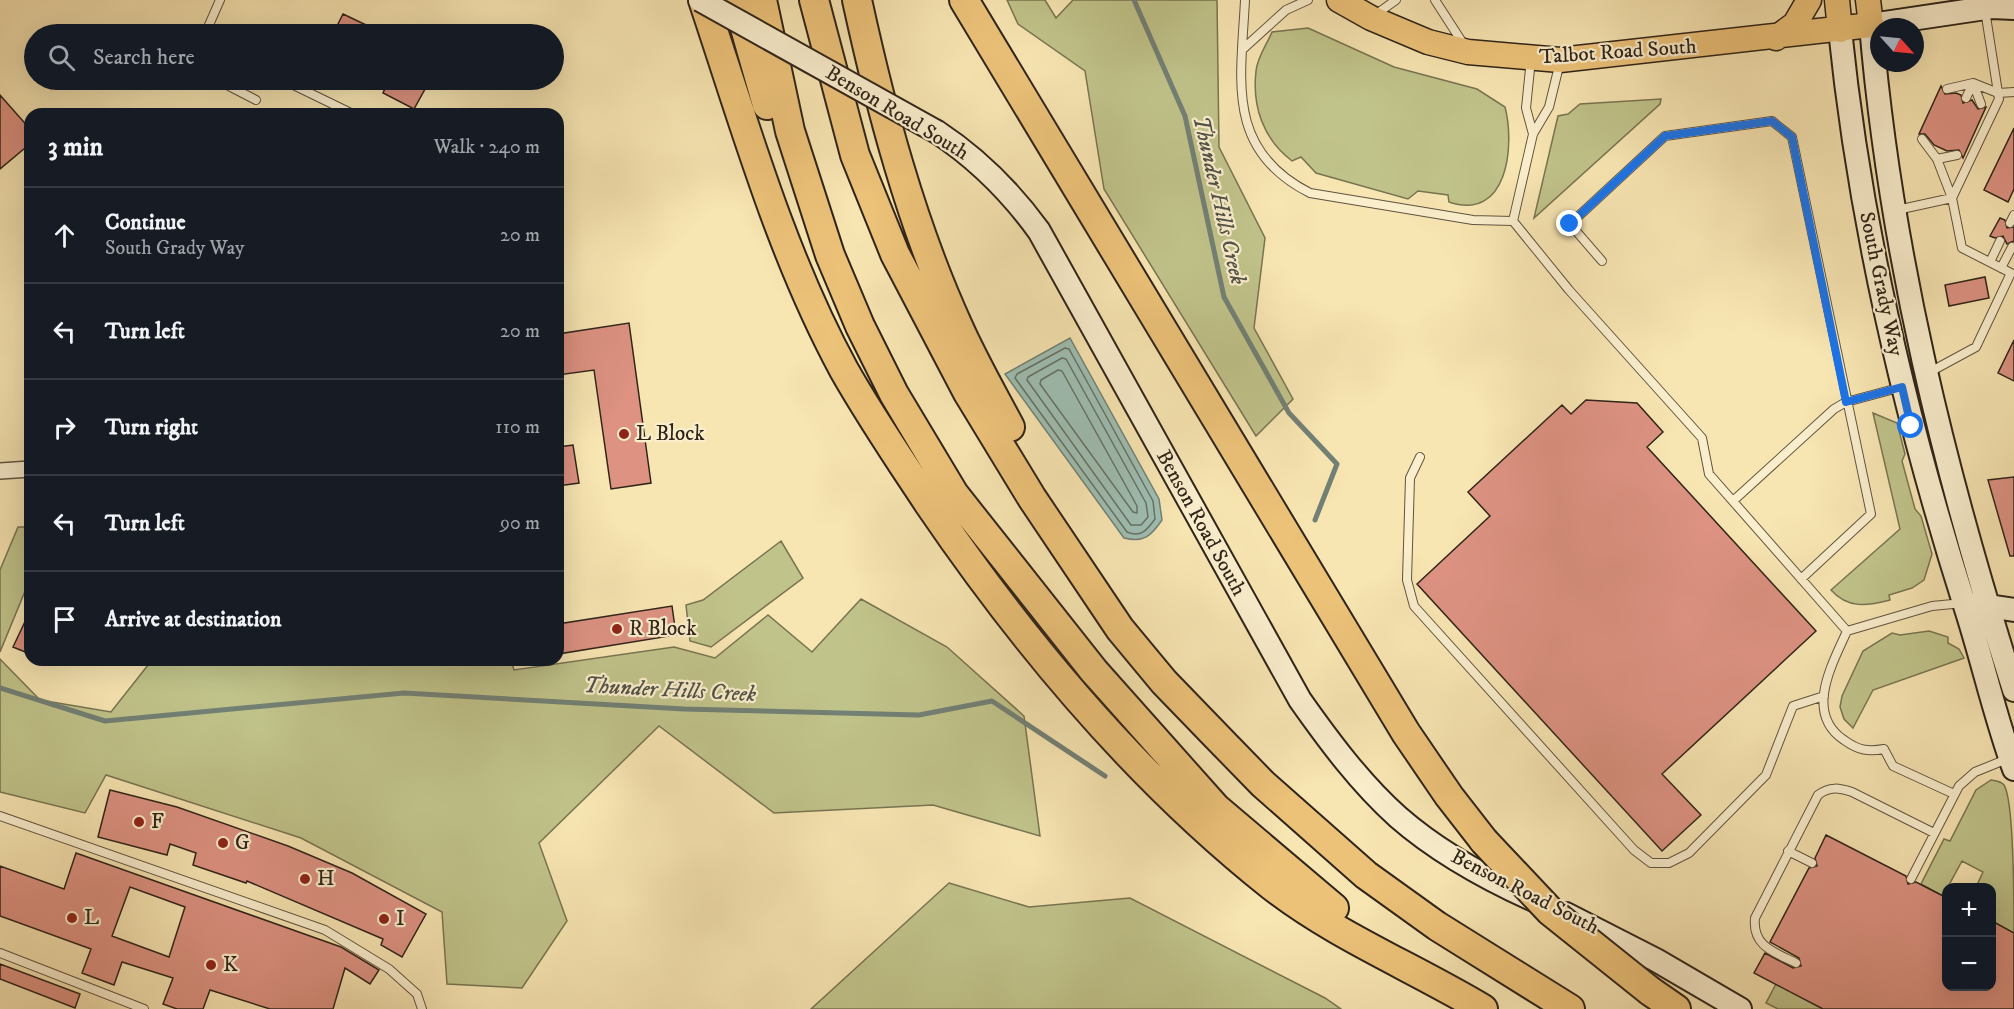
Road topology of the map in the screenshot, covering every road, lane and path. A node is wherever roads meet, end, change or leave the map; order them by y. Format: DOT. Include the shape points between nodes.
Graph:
graph roads {
  1 [pos="220,0"];
  2 [pos="701,0"];
  3 [pos="738,0"];
  4 [pos="762,0"];
  5 [pos="814,0"];
  6 [pos="857,0"];
  7 [pos="964,0"];
  8 [pos="1245,0"];
  9 [pos="1308,0"];
  10 [pos="1339,0"];
  11 [pos="1396,0"];
  12 [pos="1436,0"];
  13 [pos="1809,0"];
  14 [pos="1837,0"];
  15 [pos="1868,0"];
  16 [pos="2009,5"];
  17 [pos="1985,8"];
  18 [pos="1371,18"];
  19 [pos="1870,18"];
  20 [pos="1922,18"];
  21 [pos="209,24"];
  22 [pos="1870,26"];
  23 [pos="1840,30"];
  24 [pos="1775,38"];
  25 [pos="1243,49"];
  26 [pos="1468,52"];
  27 [pos="1531,59"];
  28 [pos="1560,60"];
  29 [pos="1875,72"];
  30 [pos="1973,83"];
  31 [pos="1947,88"];
  32 [pos="237,90"];
  33 [pos="304,90"];
  34 [pos="2014,92"];
  35 [pos="1998,93"];
  36 [pos="1966,98"];
  37 [pos="256,100"];
  38 [pos="1981,104"];
  39 [pos="341,108"];
  40 [pos="1533,134"];
  41 [pos="1922,139"];
  42 [pos="1941,148"];
  43 [pos="1957,155"];
  44 [pos="1937,159"];
  45 [pos="803,176"];
  46 [pos="1952,198"];
  47 [pos="1896,210"];
  48 [pos="1513,221"];
  49 [pos="2000,241"];
  50 [pos="2012,247"];
  51 [pos="1602,261"];
  52 [pos="1990,262"];
  53 [pos="2001,268"];
  54 [pos="2013,270"];
  55 [pos="1926,374"];
  56 [pos="1902,387"];
  57 [pos="1846,402"];
  58 [pos="1420,457"];
  59 [pos="24,469"];
  60 [pos="0,471"];
  61 [pos="1733,501"];
  62 [pos="1801,579"];
  63 [pos="1964,603"];
  64 [pos="1987,606"];
  65 [pos="2014,610"];
  66 [pos="1120,629"];
  67 [pos="1847,631"];
  68 [pos="2014,690"];
  69 [pos="1824,696"];
  70 [pos="2013,761"];
  71 [pos="1954,794"];
  72 [pos="0,816"];
  73 [pos="1934,833"];
  74 [pos="1788,851"];
  75 [pos="1812,863"];
  76 [pos="1911,879"];
  77 [pos="0,953"];
  78 [pos="1796,963"];
  79 [pos="1479,1007"];
  80 [pos="144,1009"];
  81 [pos="422,1009"];
  82 [pos="1570,1009"];
  83 [pos="1676,1009"];
  84 [pos="1740,1009"];
  1 -- 21 [label="lane"];
  2 -- 79 [label="highway" via="771,207 844,369 902,463 1005,610 1080,702 1164,791 1273,887 1338,930"];
  2 -- 84 [label="street, Benson Road South, bridge" via="937,132 992,174 1039,231 1300,700 1333,746 1398,817 1472,869 1656,960"];
  3 -- 45 [label="highway" via="770,111"];
  4 -- 45 [label="highway" via="780,93"];
  5 -- 66 [label="highway" via="855,155 895,254 974,403"];
  6 -- 66 [label="highway" via="894,147 957,325 1028,457 1080,542"];
  7 -- 83 [label="highway, bridge" via="1406,733 1449,796 1484,841 1550,911"];
  8 -- 25 [label="lane"];
  9 -- 25 [label="lane" via="1286,10"];
  10 -- 18 [label="main road, Talbot Road South"];
  11 -- 18 [label="lane"];
  12 -- 26 [label="lane"];
  13 -- 24 [label="main road" via="1795,24"];
  14 -- 23 [label="main road, South Grady Way"];
  15 -- 19 [label="main road, South Grady Way"];
  16 -- 17 [label="street"];
  17 -- 20 [label="street"];
  17 -- 35 [label="lane"];
  18 -- 26 [label="main road, Talbot Road South" via="1428,42"];
  22 -- 23 [label="main road, Talbot Road South"];
  23 -- 24 [label="main road, Talbot Road South"];
  23 -- 56 [label="street, South Grady Way" via="1863,194"];
  24 -- 28 [label="main road, Talbot Road South"];
  25 -- 48 [label="lane" via="1240,87 1246,125 1259,153 1286,180 1310,193 1473,220"];
  26 -- 27 [label="main road, Talbot Road South"];
  27 -- 28 [label="main road, Talbot Road South"];
  27 -- 40 [label="lane" via="1526,108"];
  28 -- 40 [label="lane" via="1549,106"];
  29 -- 47 [label="street, South Grady Way"];
  30 -- 31 [label="lane"];
  30 -- 35 [label="lane"];
  30 -- 36 [label="lane"];
  30 -- 38 [label="lane"];
  32 -- 37 [label="lane"];
  33 -- 39 [label="lane"];
  34 -- 35 [label="lane"];
  35 -- 46 [label="lane" via="1999,99"];
  40 -- 48 [label="lane"];
  41 -- 44 [label="lane"];
  42 -- 44 [label="lane"];
  43 -- 44 [label="lane"];
  44 -- 46 [label="lane"];
  45 -- 79 [label="highway" via="830,255 894,394 954,494 1053,622 1216,808 1355,925"];
  46 -- 47 [label="lane"];
  46 -- 52 [label="lane" via="1962,248"];
  47 -- 55 [label="street, South Grady Way"];
  48 -- 61 [label="lane" via="1569,290 1702,438 1708,474"];
  49 -- 52 [label="lane"];
  50 -- 53 [label="lane"];
  51 -- 57 [label="lane" via="1570,224 1665,136 1772,121 1792,137"];
  52 -- 53 [label="lane"];
  53 -- 54 [label="lane"];
  54 -- 55 [label="lane" via="1976,347"];
  55 -- 64 [label="street, South Grady Way"];
  56 -- 57 [label="lane"];
  56 -- 63 [label="street, South Grady Way"];
  57 -- 61 [label="lane"];
  57 -- 62 [label="lane" via="1870,514"];
  58 -- 69 [label="lane" via="1410,478 1407,580 1413,606 1634,850 1651,863 1669,863 1689,853 1766,775 1793,706"];
  59 -- 60 [label="street"];
  61 -- 62 [label="lane"];
  62 -- 67 [label="lane"];
  63 -- 64 [label="street"];
  63 -- 67 [label="lane" via="1932,606"];
  63 -- 70 [label="street, South Grady Way"];
  64 -- 65 [label="street"];
  64 -- 68 [label="street, South Grady Way"];
  66 -- 82 [label="highway" via="1164,682 1232,752 1366,875 1437,926"];
  67 -- 69 [label="lane" via="1824,682"];
  69 -- 71 [label="lane" via="1823,707 1834,734 1869,752 1884,749 1893,766"];
  70 -- 71 [label="lane" via="1975,772"];
  71 -- 73 [label="lane"];
  72 -- 81 [label="lane" via="325,930 389,969 417,994"];
  73 -- 74 [label="lane" via="1852,792 1832,788 1818,795"];
  73 -- 76 [label="lane"];
  74 -- 75 [label="lane"];
  74 -- 78 [label="lane" via="1755,918 1754,928 1761,944"];
  77 -- 80 [label="lane"];
}
